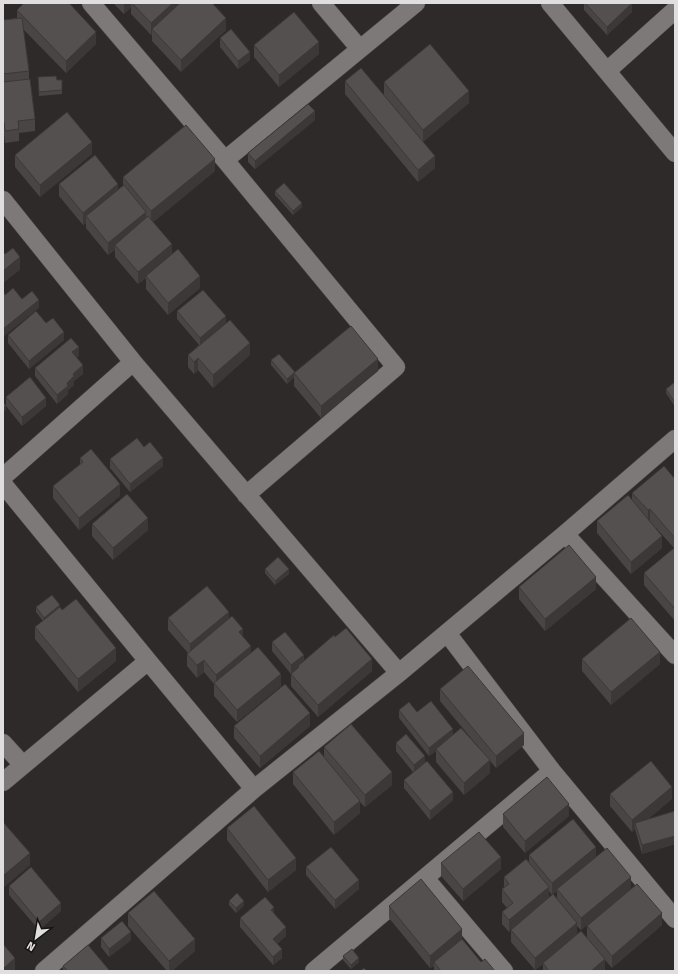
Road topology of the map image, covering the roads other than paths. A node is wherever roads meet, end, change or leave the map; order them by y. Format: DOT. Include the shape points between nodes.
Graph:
graph roads {
  1 [pos="91,3"];
  2 [pos="321,3"];
  3 [pos="416,3"];
  4 [pos="550,3"];
  5 [pos="675,10"];
  6 [pos="360,49"];
  7 [pos="607,71"];
  8 [pos="675,153"];
  9 [pos="225,160"];
  10 [pos="3,200"];
  11 [pos="133,362"];
  12 [pos="675,439"];
  13 [pos="3,477"];
  14 [pos="3,484"];
  15 [pos="246,495"];
  16 [pos="565,534"];
  17 [pos="446,633"];
  18 [pos="675,655"];
  19 [pos="148,661"];
  20 [pos="399,673"];
  21 [pos="3,743"];
  22 [pos="23,765"];
  23 [pos="552,771"];
  24 [pos="3,782"];
  25 [pos="254,789"];
  26 [pos="425,878"];
  27 [pos="675,919"];
  28 [pos="44,971"];
  29 [pos="314,971"];
  30 [pos="504,971"];
  1 -- 9 [label="street"];
  2 -- 6 [label="street"];
  3 -- 6 [label="street"];
  4 -- 7 [label="street"];
  5 -- 7 [label="street"];
  6 -- 9 [label="street"];
  7 -- 8 [label="street"];
  9 -- 15 [label="street" via="396,367"];
  10 -- 11 [label="street"];
  11 -- 13 [label="street"];
  11 -- 15 [label="street"];
  12 -- 16 [label="street"];
  14 -- 19 [label="street"];
  15 -- 20 [label="street"];
  16 -- 17 [label="street"];
  16 -- 18 [label="street"];
  17 -- 20 [label="street"];
  17 -- 23 [label="street"];
  19 -- 22 [label="street"];
  19 -- 25 [label="street"];
  20 -- 25 [label="street"];
  21 -- 22 [label="street"];
  22 -- 24 [label="street"];
  23 -- 26 [label="street"];
  23 -- 27 [label="street"];
  25 -- 28 [label="street"];
  26 -- 29 [label="street"];
  26 -- 30 [label="street"];
}
